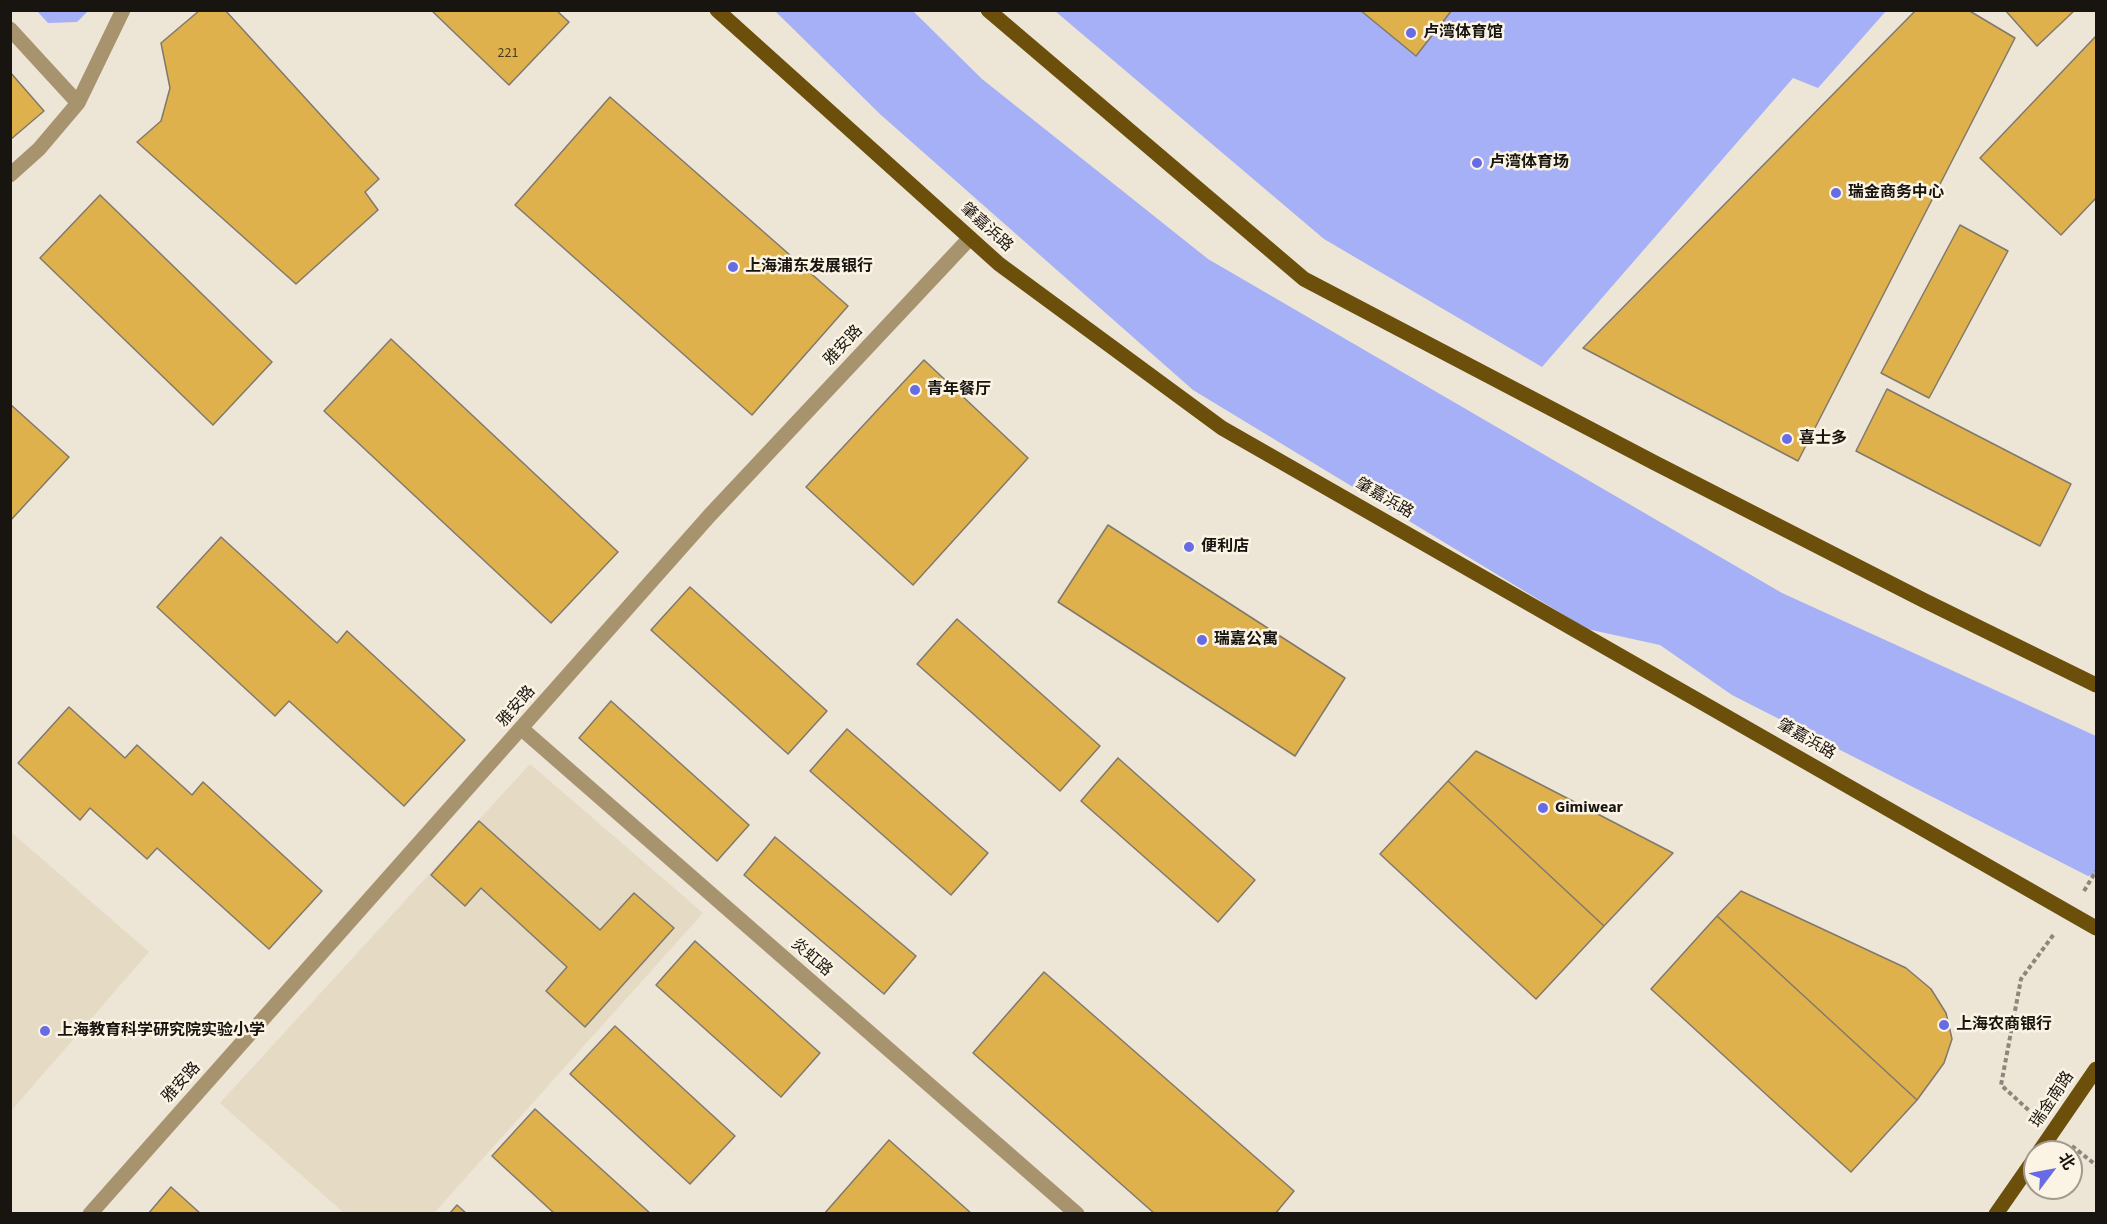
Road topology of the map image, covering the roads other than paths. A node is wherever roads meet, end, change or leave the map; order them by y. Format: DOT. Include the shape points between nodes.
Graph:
graph roads {
  1 [pos="123,10"];
  2 [pos="717,10"];
  3 [pos="988,10"];
  4 [pos="10,28"];
  5 [pos="78,103"];
  6 [pos="10,175"];
  7 [pos="970,238"];
  8 [pos="2097,685"];
  9 [pos="522,729"];
  10 [pos="2097,928"];
  11 [pos="2097,1069"];
  12 [pos="2048,1140"];
  13 [pos="2023,1175"];
  14 [pos="94,1210"];
  15 [pos="1077,1214"];
  16 [pos="1996,1214"];
  1 -- 5 [label="street"];
  2 -- 7 [label="main road, 肇嘉浜路"];
  3 -- 8 [label="main road" via="1304,279 1665,468"];
  4 -- 5 [label="street"];
  5 -- 6 [label="street" via="39,149"];
  7 -- 9 [label="street, 雅安路" via="710,515"];
  7 -- 10 [label="main road, 肇嘉浜路" via="999,264 1222,428"];
  9 -- 14 [label="street, 雅安路"];
  9 -- 15 [label="street, 炎虹路"];
  11 -- 12 [label="main road, 瑞金南路"];
  13 -- 16 [label="main road"];
}
